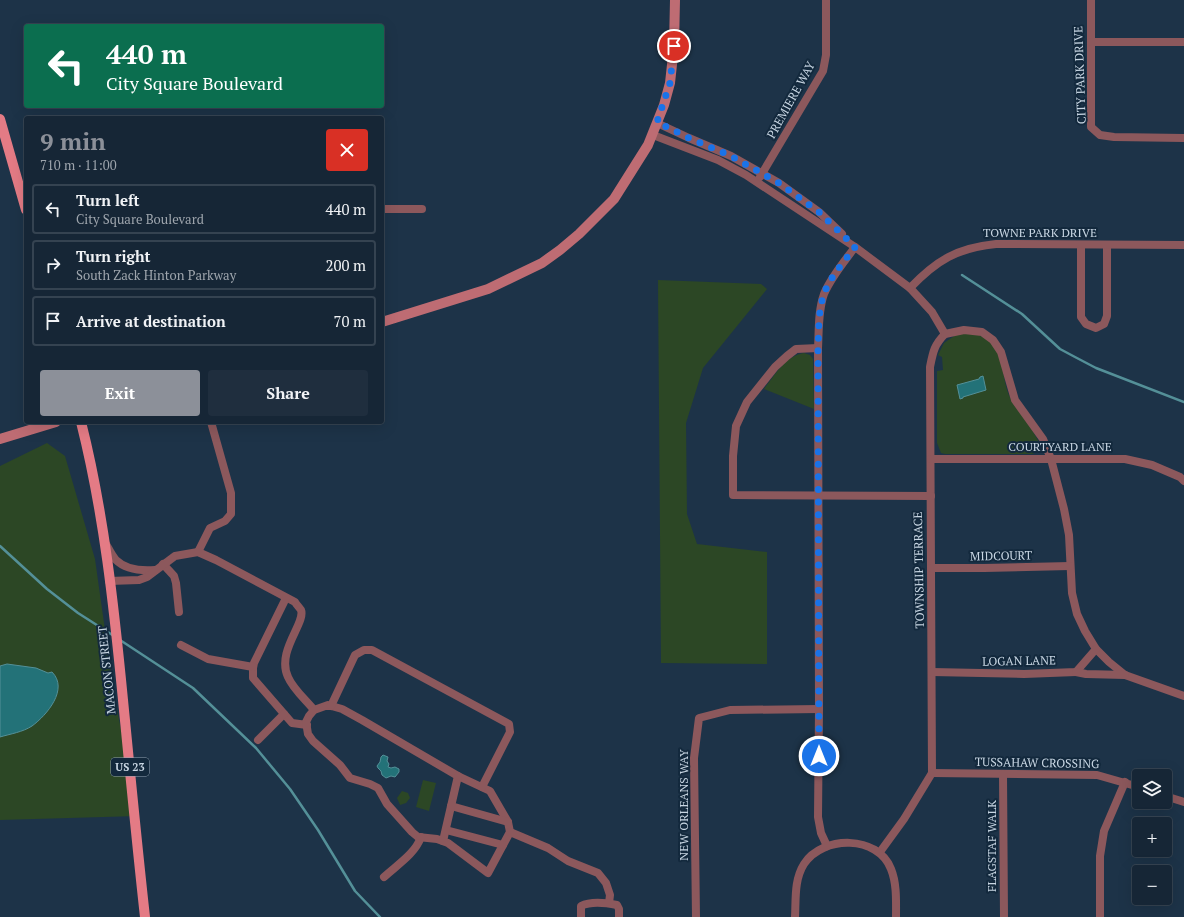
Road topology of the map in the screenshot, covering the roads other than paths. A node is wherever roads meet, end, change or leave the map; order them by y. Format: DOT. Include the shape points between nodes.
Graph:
graph roads {
  1 [pos="675,0"];
  2 [pos="826,0"];
  3 [pos="1091,0"];
  4 [pos="1091,42"];
  5 [pos="1184,42"];
  6 [pos="0,119"];
  7 [pos="657,122"];
  8 [pos="653,135"];
  9 [pos="1184,138"];
  10 [pos="762,173"];
  11 [pos="757,181"];
  12 [pos="24,203"];
  13 [pos="384,209"];
  14 [pos="422,209"];
  15 [pos="1081,245"];
  16 [pos="1107,245"];
  17 [pos="1184,245"];
  18 [pos="855,247"];
  19 [pos="910,288"];
  20 [pos="384,321"];
  21 [pos="945,334"];
  22 [pos="818,348"];
  23 [pos="49,424"];
  24 [pos="81,424"];
  25 [pos="212,424"];
  26 [pos="0,439"];
  27 [pos="931,459"];
  28 [pos="1052,459"];
  29 [pos="1184,481"];
  30 [pos="819,496"];
  31 [pos="931,496"];
  32 [pos="104,541"];
  33 [pos="198,552"];
  34 [pos="163,564"];
  35 [pos="1070,566"];
  36 [pos="931,568"];
  37 [pos="155,570"];
  38 [pos="109,581"];
  39 [pos="286,598"];
  40 [pos="179,612"];
  41 [pos="181,645"];
  42 [pos="1096,649"];
  43 [pos="253,667"];
  44 [pos="932,672"];
  45 [pos="1076,672"];
  46 [pos="1125,675"];
  47 [pos="1184,696"];
  48 [pos="331,706"];
  49 [pos="819,709"];
  50 [pos="314,710"];
  51 [pos="284,714"];
  52 [pos="307,725"];
  53 [pos="258,740"];
  54 [pos="932,773"];
  55 [pos="1003,774"];
  56 [pos="458,776"];
  57 [pos="1125,782"];
  58 [pos="1132,784"];
  59 [pos="482,787"];
  60 [pos="1172,798"];
  61 [pos="1184,802"];
  62 [pos="452,806"];
  63 [pos="508,822"];
  64 [pos="446,830"];
  65 [pos="510,832"];
  66 [pos="421,837"];
  67 [pos="443,841"];
  68 [pos="503,845"];
  69 [pos="827,846"];
  70 [pos="880,852"];
  71 [pos="384,876"];
  72 [pos="609,903"];
  73 [pos="144,917"];
  74 [pos="581,917"];
  75 [pos="619,917"];
  76 [pos="696,917"];
  77 [pos="796,917"];
  78 [pos="896,917"];
  79 [pos="1004,917"];
  80 [pos="1100,917"];
  1 -- 7 [label="main road" via="670,83"];
  2 -- 10 [label="street, PREMIERE WAY" via="826,55 823,71"];
  3 -- 4 [label="street, CITY PARK DRIVE"];
  4 -- 5 [label="street"];
  4 -- 9 [label="street, CITY PARK DRIVE" via="1091,128 1100,134 1114,137"];
  6 -- 12 [label="main road"];
  7 -- 8 [label="main road"];
  7 -- 10 [label="street"];
  8 -- 11 [label="street" via="718,160"];
  8 -- 20 [label="main road" via="614,199 579,234 542,263 488,289"];
  10 -- 11 [label="street, PREMIERE WAY"];
  10 -- 18 [label="street" via="819,212"];
  11 -- 18 [label="street"];
  13 -- 14 [label="street"];
  15 -- 16 [label="street, TOWNE PARK DRIVE"];
  15 -- 16 [label="street" via="1082,317 1086,324 1096,328 1104,324 1107,316"];
  15 -- 19 [label="street, TOWNE PARK DRIVE" via="996,244 960,250 940,261"];
  16 -- 17 [label="street, TOWNE PARK DRIVE"];
  18 -- 19 [label="street"];
  18 -- 22 [label="street" via="835,274 824,295 819,317"];
  19 -- 21 [label="street" via="932,312"];
  21 -- 27 [label="street, TOWNSHIP TERRACE" via="932,352 930,367"];
  21 -- 28 [label="street" via="964,330 982,332 993,340 1001,352 1015,400 1043,439"];
  22 -- 30 [label="street"];
  22 -- 30 [label="street" via="796,349 775,366 747,402 736,426 732,495"];
  23 -- 26 [label="main road"];
  24 -- 32 [label="main road, MACON STREET / US 23" via="97,494"];
  25 -- 33 [label="street" via="232,493 231,514 225,521 210,528"];
  27 -- 28 [label="street, COURTYARD LANE"];
  27 -- 31 [label="street, TOWNSHIP TERRACE"];
  28 -- 29 [label="street, COURTYARD LANE" via="1125,459 1152,465"];
  28 -- 35 [label="street" via="1069,535"];
  30 -- 31 [label="street"];
  30 -- 49 [label="street"];
  31 -- 36 [label="street, TOWNSHIP TERRACE"];
  32 -- 37 [label="street" via="121,564 136,569"];
  32 -- 38 [label="main road, MACON STREET / US 23"];
  33 -- 34 [label="street" via="175,556"];
  33 -- 39 [label="street"];
  34 -- 37 [label="street"];
  34 -- 40 [label="street" via="174,576"];
  35 -- 36 [label="street, MIDCOURT"];
  35 -- 42 [label="street" via="1077,614"];
  36 -- 44 [label="street, TOWNSHIP TERRACE"];
  37 -- 38 [label="street" via="139,580"];
  38 -- 73 [label="main road, MACON STREET / US 23" via="117,638"];
  39 -- 43 [label="street"];
  39 -- 50 [label="street" via="295,602 301,610 302,617 285,655 285,666 292,684"];
  41 -- 43 [label="street" via="208,659"];
  42 -- 45 [label="street"];
  42 -- 46 [label="street"];
  43 -- 51 [label="street" via="254,678"];
  44 -- 45 [label="street, LOGAN LANE"];
  44 -- 54 [label="street, TOWNSHIP TERRACE"];
  45 -- 46 [label="street, LOGAN LANE"];
  46 -- 47 [label="street"];
  48 -- 50 [label="street"];
  48 -- 56 [label="street" via="362,720"];
  48 -- 59 [label="street" via="355,655 364,650 372,650 509,724 510,732"];
  49 -- 69 [label="street" via="818,817"];
  49 -- 76 [label="street, NEW ORLEANS WAY" via="730,710 699,718 694,758"];
  50 -- 52 [label="street" via="306,722"];
  51 -- 52 [label="street" via="292,723"];
  51 -- 53 [label="street"];
  52 -- 66 [label="street" via="308,734 313,741 340,765 350,778 378,788 387,804 412,832"];
  54 -- 55 [label="street, TUSSAHAW CROSSING"];
  54 -- 70 [label="street"];
  55 -- 57 [label="street, TUSSAHAW CROSSING" via="1097,775"];
  55 -- 79 [label="street, FLAGSTAF WALK"];
  56 -- 59 [label="street"];
  56 -- 62 [label="street"];
  57 -- 58 [label="street, TUSSAHAW CROSSING"];
  57 -- 80 [label="street" via="1104,831 1100,856"];
  59 -- 63 [label="street" via="490,791"];
  60 -- 61 [label="street"];
  62 -- 63 [label="street"];
  62 -- 64 [label="street"];
  63 -- 65 [label="street"];
  64 -- 67 [label="street"];
  64 -- 68 [label="street"];
  65 -- 68 [label="street"];
  65 -- 72 [label="street" via="598,873 606,883 610,895"];
  66 -- 67 [label="street"];
  66 -- 71 [label="street" via="418,846"];
  67 -- 68 [label="street" via="488,873"];
  69 -- 70 [label="street" via="851,843"];
  69 -- 77 [label="street" via="805,863 798,876"];
  70 -- 78 [label="street" via="891,868 895,885"];
  72 -- 74 [label="street" via="581,906"];
  72 -- 75 [label="street" via="617,905"];
}
